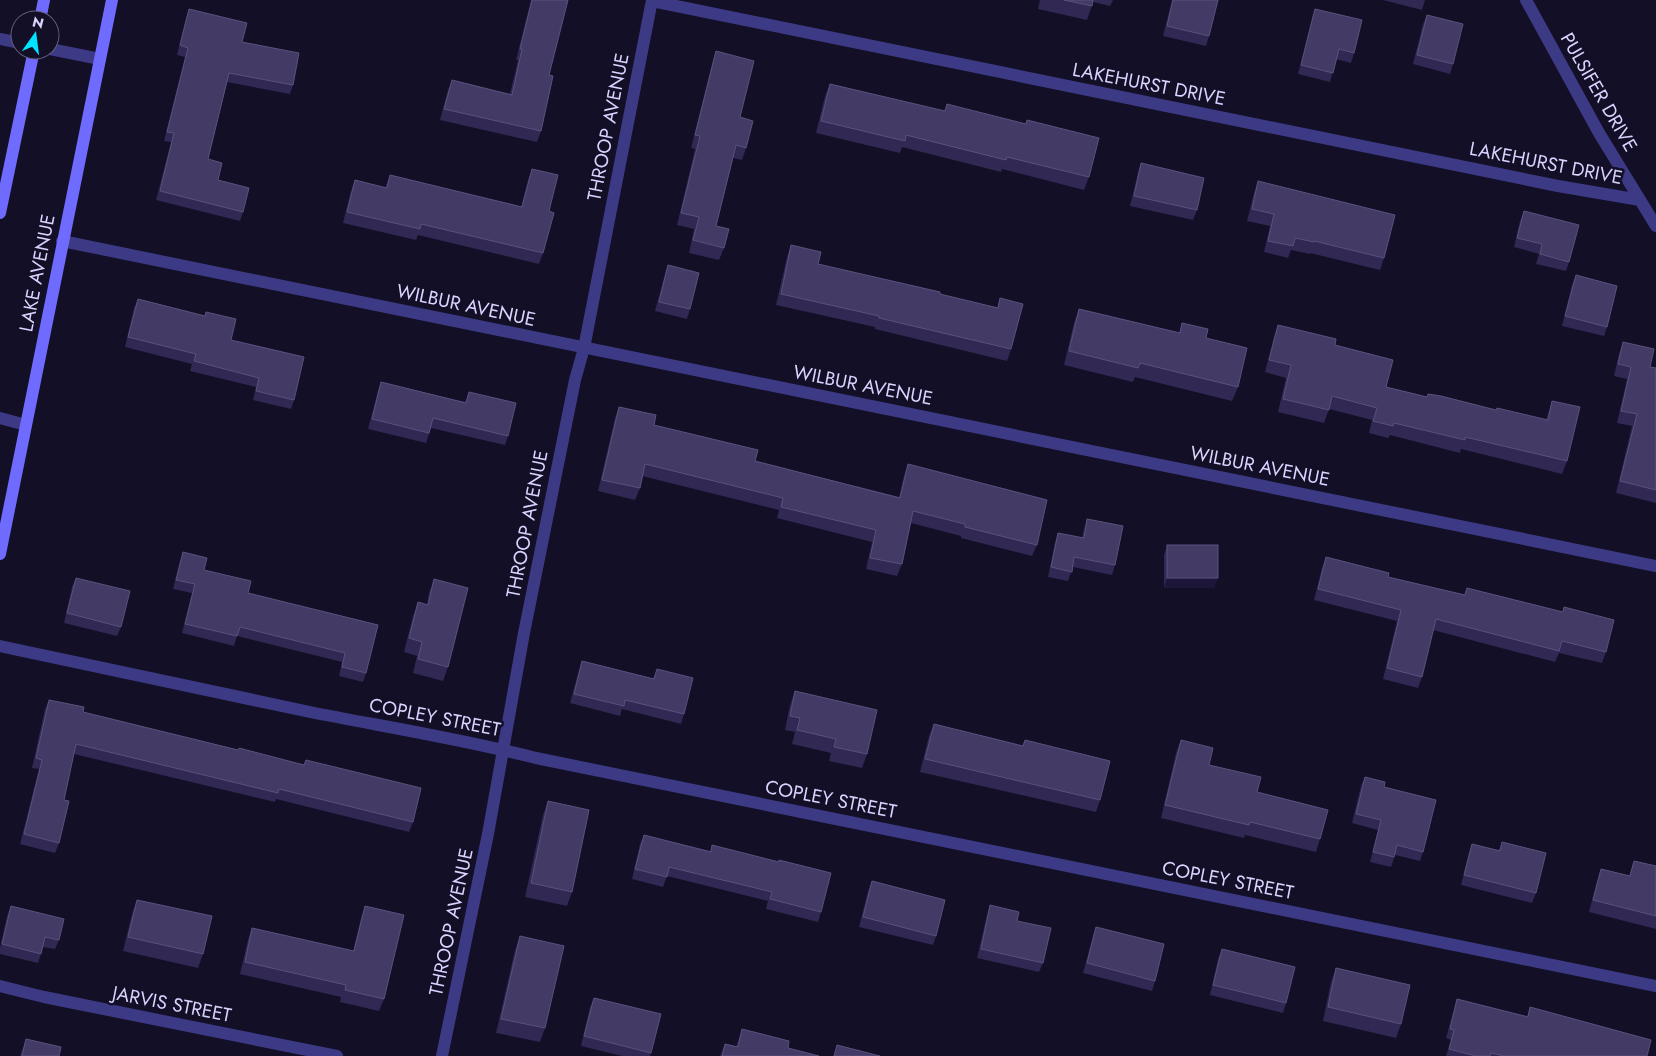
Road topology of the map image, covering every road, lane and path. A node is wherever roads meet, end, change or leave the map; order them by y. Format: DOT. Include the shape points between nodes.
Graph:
graph roads {
  1 [pos="112,0"];
  2 [pos="1526,0"];
  3 [pos="652,1"];
  4 [pos="60,51"];
  5 [pos="100,59"];
  6 [pos="32,60"];
  7 [pos="1640,200"];
  8 [pos="0,213"];
  9 [pos="1656,226"];
  10 [pos="62,241"];
  11 [pos="584,348"];
  12 [pos="0,418"];
  13 [pos="26,424"];
  14 [pos="0,554"];
  15 [pos="1656,566"];
  16 [pos="0,646"];
  17 [pos="503,750"];
  18 [pos="0,986"];
  19 [pos="1656,986"];
  20 [pos="337,1056"];
  21 [pos="442,1056"];
  1 -- 5 [label="main road, LAKE AVENUE"];
  2 -- 7 [label="street, PULSIFER DRIVE"];
  3 -- 7 [label="street, LAKEHURST DRIVE"];
  3 -- 11 [label="street, THROOP AVENUE"];
  4 -- 5 [label="street"];
  5 -- 10 [label="main road, LAKE AVENUE"];
  6 -- 8 [label="main road"];
  7 -- 9 [label="street, PULSIFER DRIVE"];
  10 -- 11 [label="street, WILBUR AVENUE"];
  10 -- 13 [label="main road, LAKE AVENUE"];
  11 -- 15 [label="street, WILBUR AVENUE"];
  11 -- 17 [label="street, THROOP AVENUE" via="528,613"];
  12 -- 13 [label="street"];
  13 -- 14 [label="main road, LAKE AVENUE"];
  16 -- 17 [label="street, COPLEY STREET"];
  17 -- 19 [label="street, COPLEY STREET"];
  17 -- 21 [label="street, THROOP AVENUE"];
  18 -- 20 [label="street, JARVIS STREET"];
}
